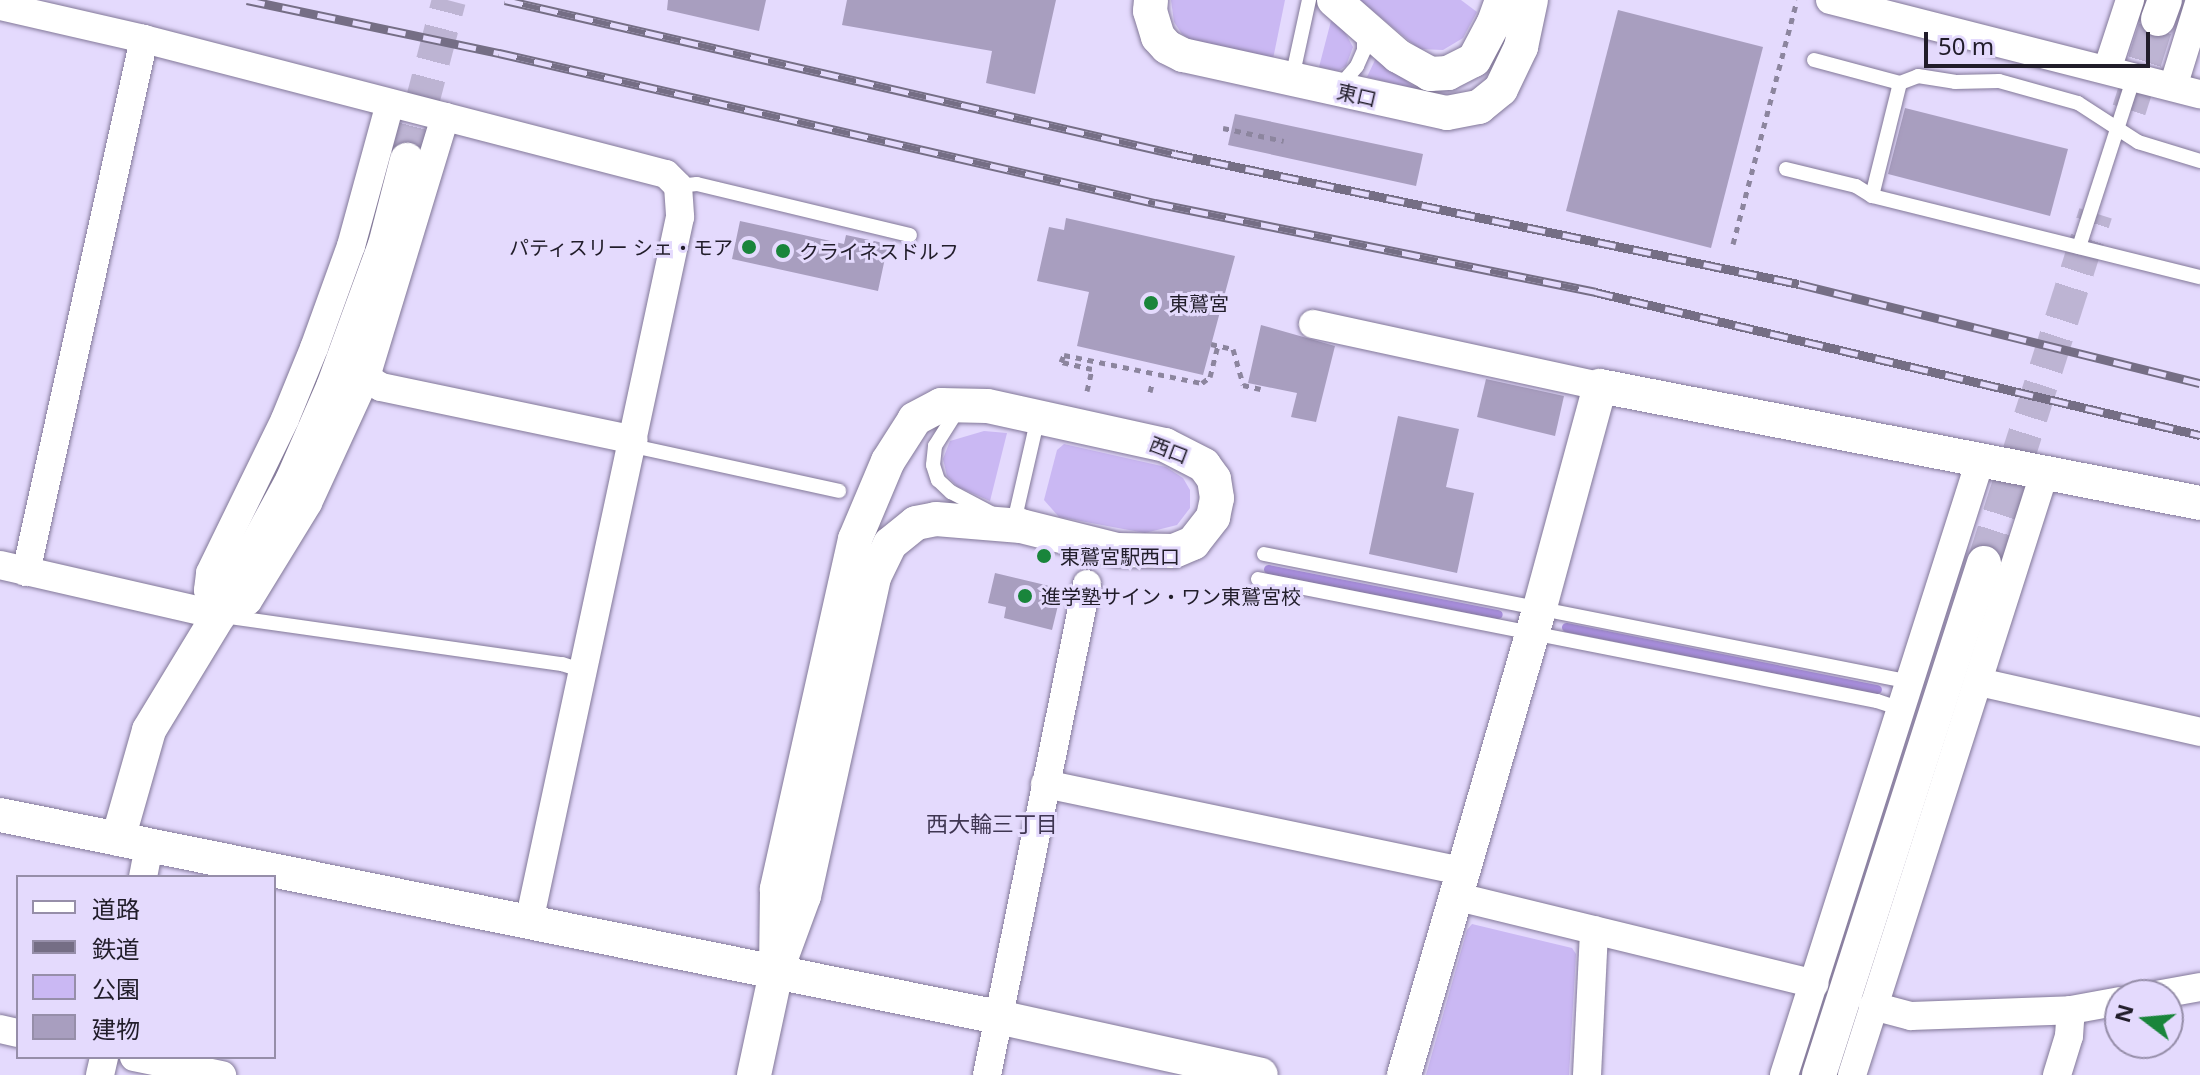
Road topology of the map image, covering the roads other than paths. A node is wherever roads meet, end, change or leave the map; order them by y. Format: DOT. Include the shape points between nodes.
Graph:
graph roads {
  1 [pos="1151,0"];
  2 [pos="1309,0"];
  3 [pos="1334,0"];
  4 [pos="1502,0"];
  5 [pos="1531,0"];
  6 [pos="1830,0"];
  7 [pos="2130,0"];
  8 [pos="2200,0"];
  9 [pos="0,6"];
  10 [pos="1363,26"];
  11 [pos="144,39"];
  12 [pos="1814,60"];
  13 [pos="2121,73"];
  14 [pos="1292,80"];
  15 [pos="1900,83"];
  16 [pos="1336,90"];
  17 [pos="2187,90"];
  18 [pos="390,103"];
  19 [pos="445,117"];
  20 [pos="2117,129"];
  21 [pos="407,160"];
  22 [pos="2200,161"];
  23 [pos="1786,169"];
  24 [pos="678,186"];
  25 [pos="1872,196"];
  26 [pos="910,235"];
  27 [pos="2079,247"];
  28 [pos="2200,277"];
  29 [pos="1313,324"];
  30 [pos="366,377"];
  31 [pos="1600,386"];
  32 [pos="962,404"];
  33 [pos="1038,417"];
  34 [pos="633,443"];
  35 [pos="1980,461"];
  36 [pos="2044,474"];
  37 [pos="839,491"];
  38 [pos="2200,503"];
  39 [pos="1021,526"];
  40 [pos="1264,554"];
  41 [pos="1984,563"];
  42 [pos="13,569"];
  43 [pos="1258,579"];
  44 [pos="1087,584"];
  45 [pos="219,615"];
  46 [pos="1536,620"];
  47 [pos="584,671"];
  48 [pos="1911,682"];
  49 [pos="1979,682"];
  50 [pos="1902,709"];
  51 [pos="2200,732"];
  52 [pos="1045,784"];
  53 [pos="0,815"];
  54 [pos="137,853"];
  55 [pos="262,875"];
  56 [pos="276,877"];
  57 [pos="1457,884"];
  58 [pos="529,922"];
  59 [pos="1594,930"];
  60 [pos="776,972"];
  61 [pos="1814,984"];
  62 [pos="2104,1004"];
  63 [pos="1873,1006"];
  64 [pos="2071,1010"];
  65 [pos="998,1017"];
  66 [pos="144,1059"];
  67 [pos="222,1075"];
  68 [pos="754,1075"];
  69 [pos="987,1075"];
  70 [pos="1261,1075"];
  71 [pos="1404,1075"];
  72 [pos="1587,1075"];
  73 [pos="1784,1075"];
  74 [pos="1819,1075"];
  75 [pos="1852,1075"];
  76 [pos="2057,1075"];
  1 -- 14 [label="street, 東口" via="1153,26 1167,47"];
  2 -- 14 [label="lane"];
  3 -- 10 [label="street"];
  4 -- 10 [label="street" via="1474,60 1448,73 1418,69"];
  5 -- 16 [label="street, 東口" via="1510,73 1501,89 1479,107 1447,113"];
  6 -- 13 [label="street"];
  7 -- 13 [label="street"];
  8 -- 17 [label="street"];
  9 -- 11 [label="street"];
  10 -- 16 [label="lane" via="1364,50 1350,77"];
  11 -- 18 [label="street"];
  11 -- 42 [label="street"];
  12 -- 15 [label="lane"];
  13 -- 17 [label="street"];
  13 -- 20 [label="lane"];
  14 -- 16 [label="street, 東口"];
  15 -- 20 [label="lane" via="1918,76 1999,81 2078,103"];
  15 -- 25 [label="lane"];
  18 -- 19 [label="street"];
  18 -- 45 [label="street" via="351,246 314,348 210,573 208,590"];
  19 -- 24 [label="street" via="666,174"];
  19 -- 30 [label="street"];
  20 -- 22 [label="lane" via="2138,142"];
  20 -- 27 [label="lane"];
  21 -- 45 [label="street" via="385,245 333,387 292,481"];
  23 -- 25 [label="lane" via="1856,186"];
  24 -- 26 [label="lane" via="697,184"];
  24 -- 34 [label="street" via="680,217"];
  25 -- 27 [label="lane"];
  27 -- 28 [label="lane"];
  29 -- 31 [label="street"];
  30 -- 34 [label="street" via="381,387"];
  30 -- 45 [label="street" via="308,503 263,582 248,601"];
  31 -- 35 [label="street"];
  31 -- 46 [label="street"];
  32 -- 33 [label="street, 西口"];
  32 -- 39 [label="lane" via="935,446 938,480 951,492"];
  32 -- 60 [label="street, 西口" via="941,405 915,419 888,461 855,539 777,889"];
  33 -- 39 [label="lane" via="1017,509"];
  33 -- 39 [label="street, 西口" via="1187,454 1214,479 1217,498 1205,532 1174,551 1117,550"];
  34 -- 37 [label="lane"];
  34 -- 47 [label="street"];
  35 -- 36 [label="street"];
  35 -- 48 [label="street"];
  36 -- 38 [label="street"];
  36 -- 49 [label="street"];
  39 -- 60 [label="street, 西口" via="936,519 916,523 882,555 804,896"];
  40 -- 46 [label="lane"];
  41 -- 74 [label="street"];
  42 -- 45 [label="street"];
  43 -- 46 [label="lane"];
  44 -- 52 [label="street"];
  45 -- 47 [label="lane"];
  45 -- 54 [label="street" via="149,730"];
  46 -- 48 [label="lane"];
  46 -- 50 [label="lane"];
  46 -- 57 [label="street"];
  47 -- 58 [label="street"];
  48 -- 50 [label="street"];
  49 -- 51 [label="street"];
  49 -- 63 [label="street"];
  50 -- 61 [label="street"];
  52 -- 57 [label="street"];
  52 -- 65 [label="street"];
  53 -- 54 [label="street"];
  54 -- 55 [label="street"];
  56 -- 58 [label="street"];
  57 -- 59 [label="street"];
  57 -- 71 [label="street"];
  58 -- 60 [label="street"];
  59 -- 61 [label="street"];
  59 -- 72 [label="street"];
  60 -- 65 [label="street"];
  60 -- 68 [label="street"];
  61 -- 73 [label="street"];
  62 -- 64 [label="street"];
  63 -- 64 [label="street" via="1911,1016"];
  63 -- 75 [label="street"];
  64 -- 76 [label="street"];
  65 -- 69 [label="street"];
  65 -- 70 [label="street"];
  66 -- 67 [label="street"];
}
